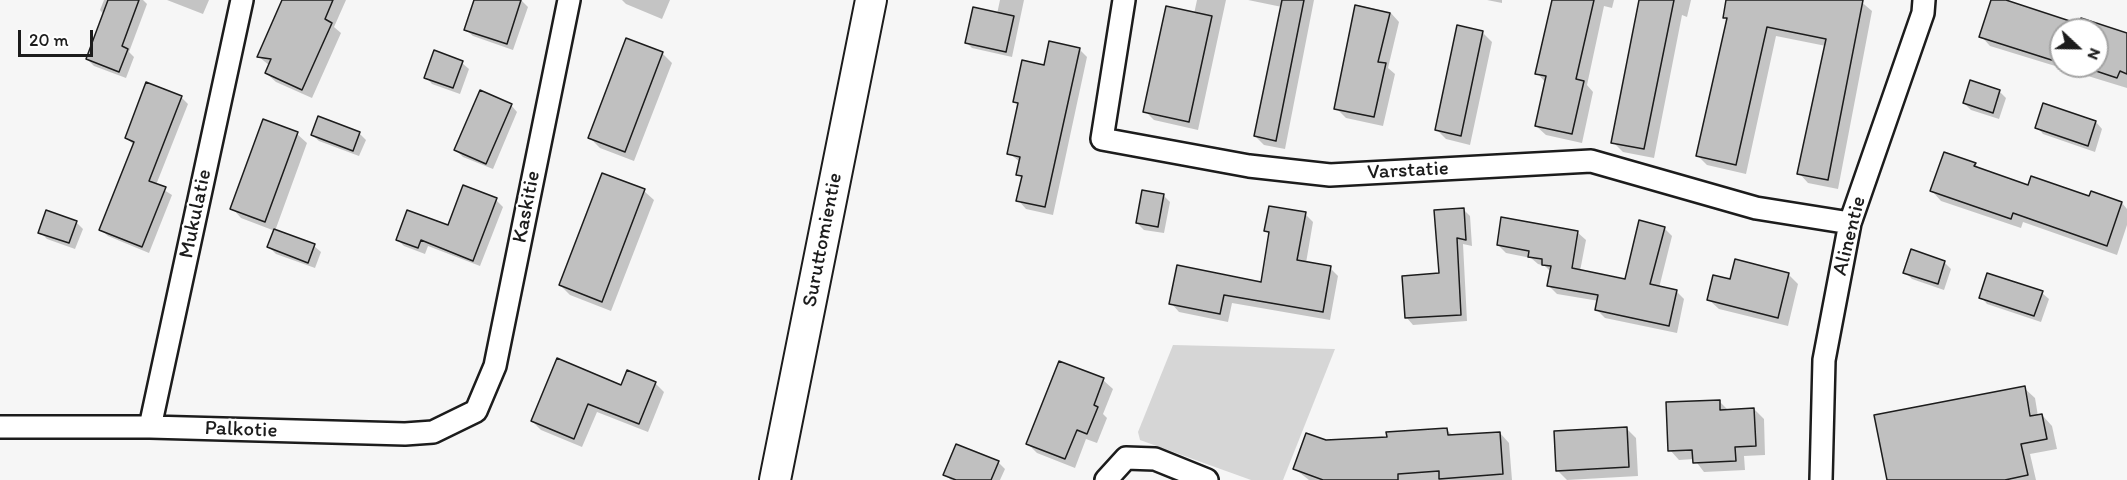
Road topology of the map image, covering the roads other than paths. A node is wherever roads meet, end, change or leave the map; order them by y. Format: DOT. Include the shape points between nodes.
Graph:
graph roads {
  1 [pos="242,0"];
  2 [pos="569,0"];
  3 [pos="871,0"];
  4 [pos="1124,0"];
  5 [pos="1924,0"];
  6 [pos="1850,223"];
  7 [pos="476,411"];
  8 [pos="0,427"];
  9 [pos="150,427"];
  10 [pos="775,480"];
  11 [pos="1106,480"];
  12 [pos="1207,480"];
  13 [pos="1821,480"];
  1 -- 9 [label="street, Mukulatie"];
  2 -- 7 [label="street, Kaskitie" via="495,366"];
  3 -- 10 [label="street, Suruttomientie"];
  4 -- 6 [label="street, Varstatie" via="1102,139 1249,166 1330,175 1591,161 1756,208"];
  5 -- 6 [label="street, Alinentie" via="1923,13"];
  6 -- 13 [label="street, Alinentie" via="1824,360"];
  7 -- 9 [label="street, Palkotie" via="433,432 405,434"];
  8 -- 9 [label="street, Palkotie"];
  11 -- 12 [label="street" via="1125,458 1155,459"];
}
